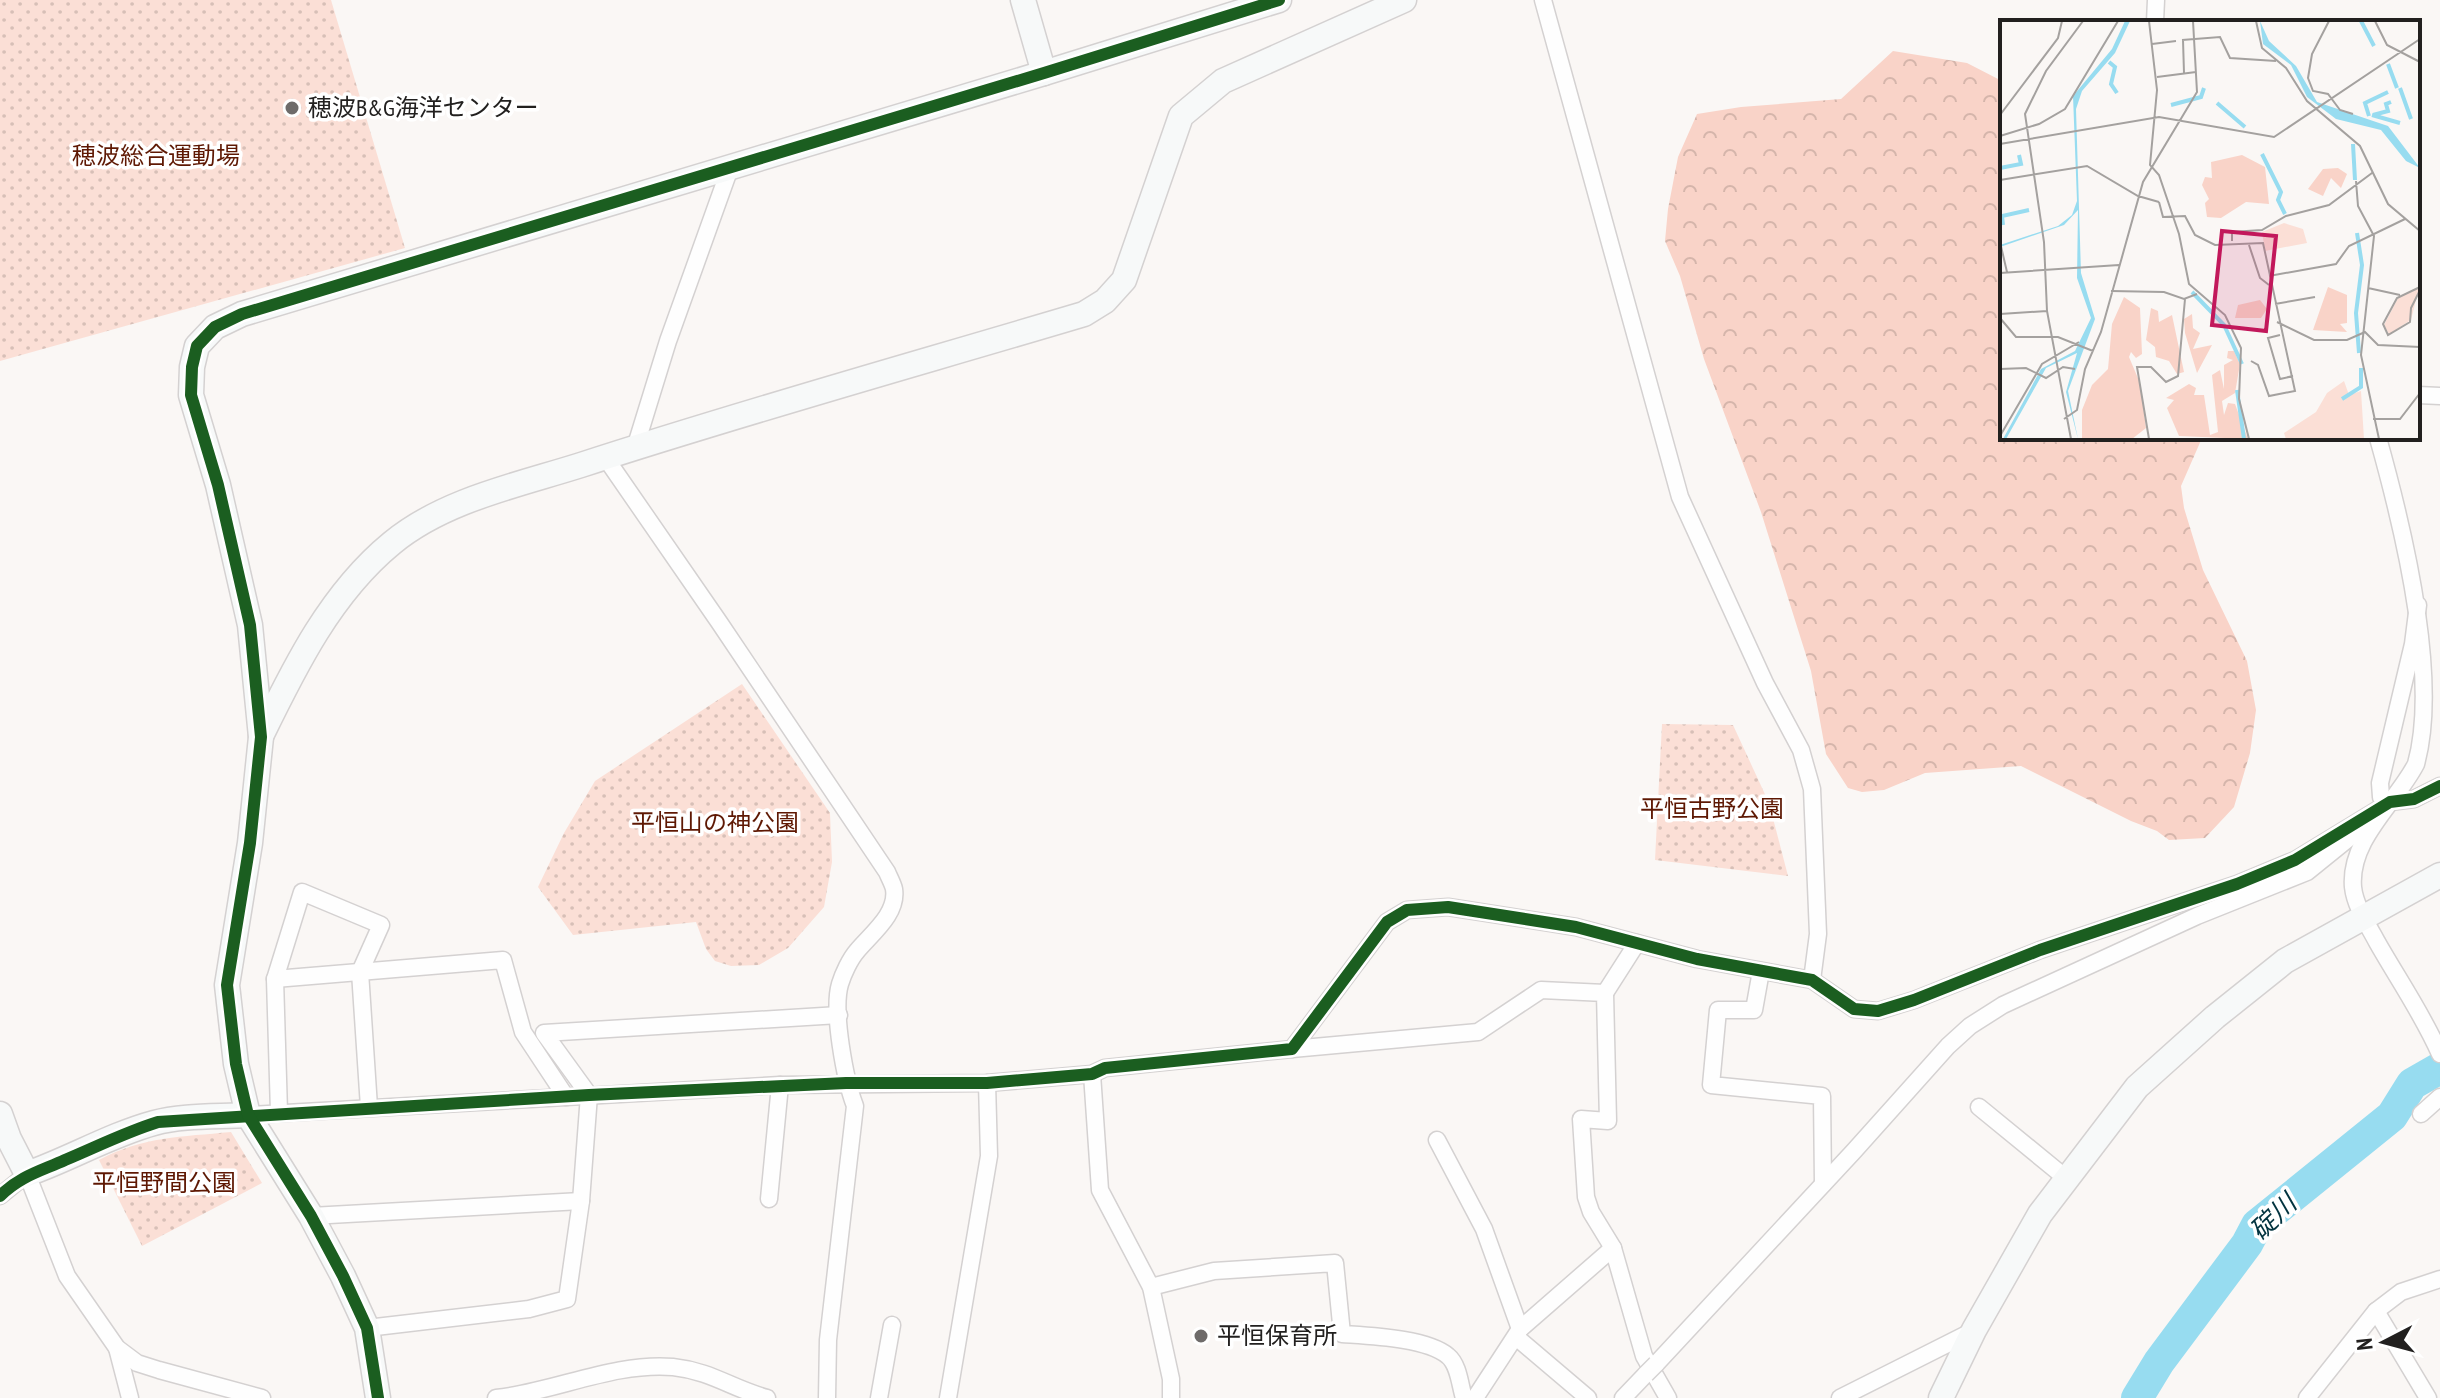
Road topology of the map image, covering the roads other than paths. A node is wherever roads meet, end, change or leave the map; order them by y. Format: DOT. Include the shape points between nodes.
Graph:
graph roads {
  1 [pos="1023,0"];
  2 [pos="1279,0"];
  3 [pos="1404,0"];
  4 [pos="1543,0"];
  5 [pos="2156,0"];
  6 [pos="2155,20"];
  7 [pos="1044,73"];
  8 [pos="730,168"];
  9 [pos="2420,395"];
  10 [pos="2440,396"];
  11 [pos="2379,440"];
  12 [pos="635,448"];
  13 [pos="605,457"];
  14 [pos="2420,587"];
  15 [pos="261,737"];
  16 [pos="2440,786"];
  17 [pos="2390,802"];
  18 [pos="2440,875"];
  19 [pos="2363,917"];
  20 [pos="1637,943"];
  21 [pos="1761,971"];
  22 [pos="360,972"];
  23 [pos="275,979"];
  24 [pos="1812,980"];
  25 [pos="1605,993"];
  26 [pos="839,1015"];
  27 [pos="1292,1049"];
  28 [pos="2439,1050"];
  29 [pos="1092,1074"];
  30 [pos="846,1083"];
  31 [pos="987,1083"];
  32 [pos="780,1085"];
  33 [pos="589,1095"];
  34 [pos="566,1097"];
  35 [pos="2440,1097"];
  36 [pos="369,1107"];
  37 [pos="1979,1107"];
  38 [pos="279,1112"];
  39 [pos="0,1114"];
  40 [pos="2421,1114"];
  41 [pos="248,1115"];
  42 [pos="1437,1140"];
  43 [pos="27,1174"];
  44 [pos="2067,1179"];
  45 [pos="1823,1184"];
  46 [pos="0,1196"];
  47 [pos="769,1199"];
  48 [pos="581,1201"];
  49 [pos="311,1216"];
  50 [pos="1613,1248"];
  51 [pos="2440,1279"];
  52 [pos="1151,1287"];
  53 [pos="2376,1311"];
  54 [pos="892,1325"];
  55 [pos="367,1328"];
  56 [pos="1974,1330"];
  57 [pos="1518,1333"];
  58 [pos="117,1348"];
  59 [pos="378,1396"];
  60 [pos="130,1398"];
  61 [pos="262,1398"];
  62 [pos="496,1398"];
  63 [pos="767,1398"];
  64 [pos="827,1398"];
  65 [pos="879,1398"];
  66 [pos="948,1398"];
  67 [pos="1171,1398"];
  68 [pos="1464,1398"];
  69 [pos="1475,1398"];
  70 [pos="1588,1398"];
  71 [pos="1623,1398"];
  72 [pos="1668,1398"];
  73 [pos="1840,1398"];
  74 [pos="1941,1398"];
  75 [pos="2307,1398"];
  76 [pos="2428,1398"];
  1 -- 7 [label="street"];
  2 -- 7 [label="street"];
  3 -- 12 [label="street" via="1223,81 1181,116 1124,280 1084,314"];
  4 -- 24 [label="street" via="1680,497 1801,750 1812,789 1818,934"];
  5 -- 6 [label="street"];
  7 -- 8 [label="street"];
  8 -- 12 [label="street"];
  8 -- 15 [label="street" via="242,314 215,327 197,346 191,395 250,625"];
  9 -- 10 [label="street"];
  11 -- 14 [label="street"];
  12 -- 13 [label="street"];
  13 -- 15 [label="street" via="450,508 394,541 351,582 296,665"];
  13 -- 26 [label="street" via="894,888 893,905 854,953 839,986"];
  14 -- 17 [label="street" via="2413,644 2380,783 2381,797"];
  14 -- 17 [label="street" via="2433,681 2430,722 2416,764"];
  15 -- 41 [label="street" via="227,985"];
  16 -- 17 [label="street" via="2414,799"];
  17 -- 19 [label="street" via="2353,869 2353,889"];
  17 -- 24 [label="street" via="2295,860 1914,1000 1878,1011 1854,1009"];
  17 -- 45 [label="street" via="2307,872 2183,922 2003,1005 1970,1026"];
  18 -- 19 [label="street"];
  19 -- 28 [label="street"];
  19 -- 44 [label="street" via="2285,961 2215,1017 2137,1087"];
  20 -- 21 [label="street"];
  20 -- 25 [label="street"];
  20 -- 27 [label="street" via="1506,914 1448,907 1407,910 1387,922"];
  21 -- 24 [label="street"];
  21 -- 45 [label="street" via="1754,1010 1718,1010 1711,1085 1822,1096"];
  22 -- 23 [label="street"];
  22 -- 23 [label="street" via="381,925 302,892"];
  22 -- 34 [label="street" via="503,960 523,1032"];
  22 -- 36 [label="street"];
  23 -- 38 [label="street"];
  25 -- 27 [label="street" via="1541,990 1478,1032"];
  25 -- 50 [label="street" via="1608,1121 1581,1119 1586,1197"];
  26 -- 30 [label="street"];
  26 -- 33 [label="street" via="544,1033"];
  27 -- 29 [label="street" via="1105,1068"];
  29 -- 31 [label="street"];
  29 -- 52 [label="street" via="1100,1190"];
  30 -- 31 [label="street"];
  30 -- 32 [label="street"];
  30 -- 64 [label="street" via="855,1106 828,1340"];
  31 -- 66 [label="street" via="989,1156"];
  32 -- 33 [label="street"];
  32 -- 47 [label="street"];
  33 -- 34 [label="street"];
  33 -- 48 [label="street"];
  34 -- 36 [label="street"];
  35 -- 40 [label="street"];
  36 -- 38 [label="street"];
  37 -- 44 [label="street"];
  38 -- 41 [label="street"];
  39 -- 43 [label="street"];
  41 -- 43 [label="street" via="158,1122"];
  41 -- 49 [label="street"];
  42 -- 57 [label="street" via="1484,1229"];
  43 -- 46 [label="street"];
  43 -- 58 [label="street" via="67,1276"];
  44 -- 56 [label="street" via="2040,1214"];
  45 -- 71 [label="street"];
  48 -- 49 [label="street"];
  48 -- 55 [label="street" via="567,1299 529,1309"];
  49 -- 55 [label="street"];
  50 -- 57 [label="street"];
  50 -- 72 [label="street" via="1644,1356"];
  51 -- 53 [label="street" via="2401,1292"];
  52 -- 67 [label="street"];
  52 -- 68 [label="street" via="1214,1271 1335,1263 1342,1334 1431,1347 1450,1357"];
  53 -- 75 [label="street"];
  53 -- 76 [label="street"];
  54 -- 65 [label="street"];
  55 -- 59 [label="street"];
  56 -- 73 [label="street"];
  56 -- 74 [label="street"];
  57 -- 69 [label="street"];
  57 -- 70 [label="street"];
  58 -- 60 [label="street"];
  58 -- 61 [label="street" via="137,1363"];
  62 -- 63 [label="street" via="637,1367 710,1374"];
}
